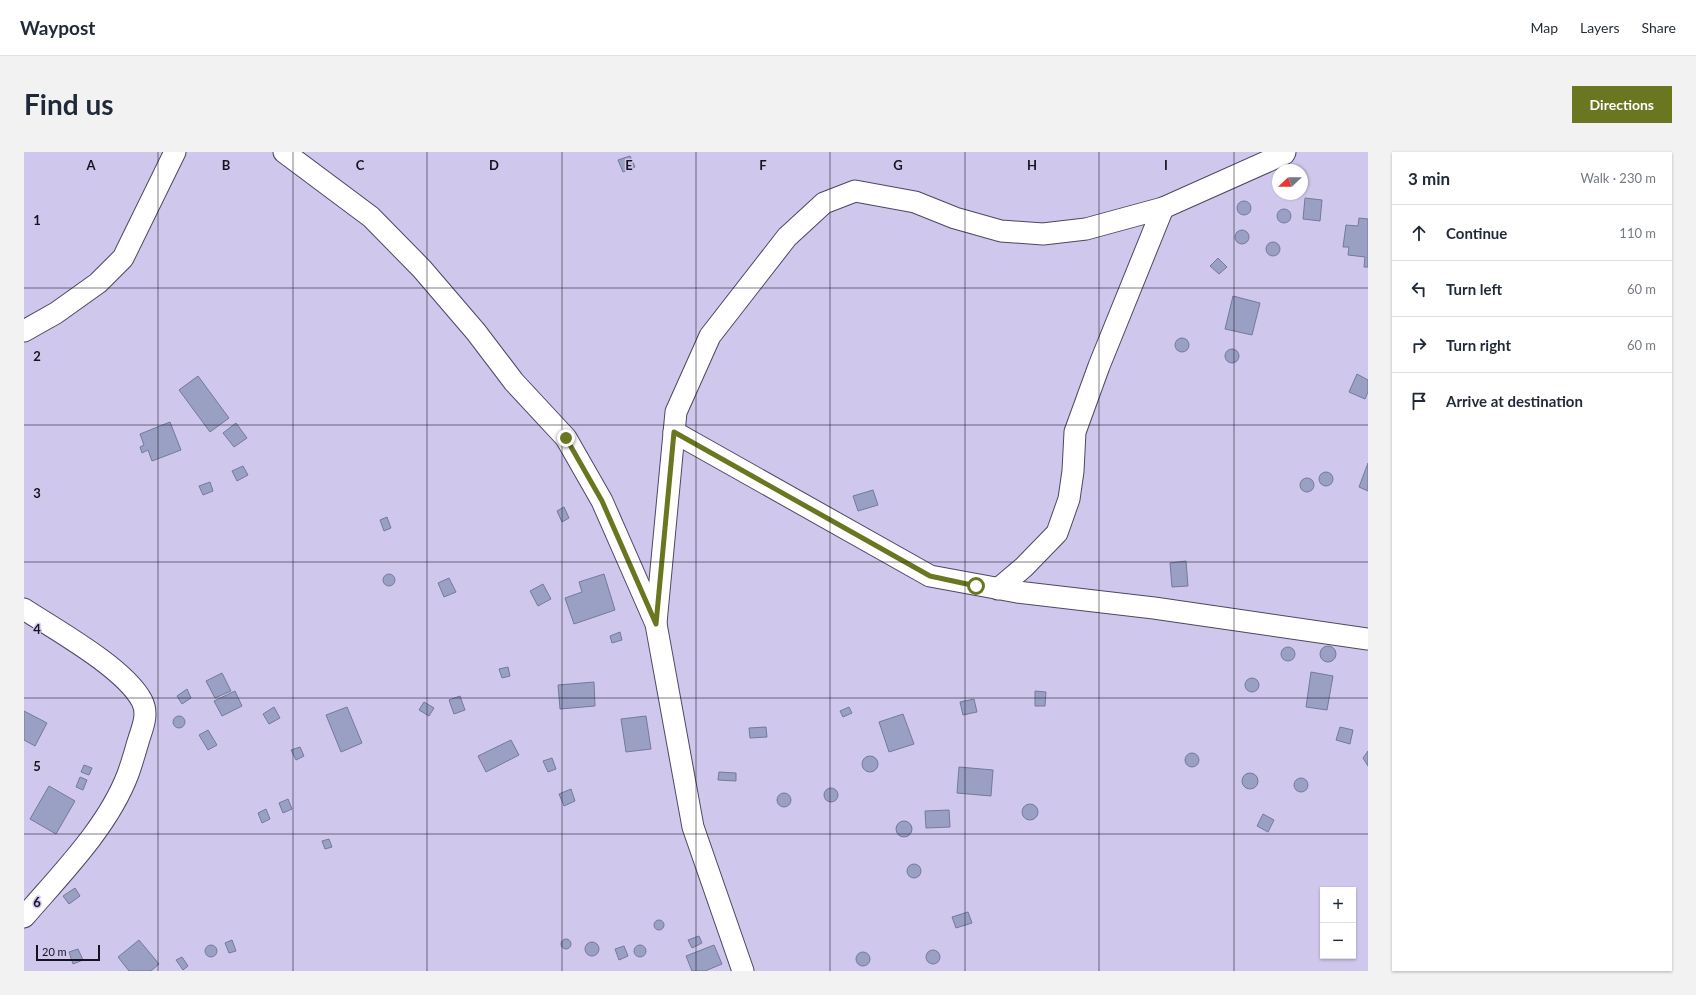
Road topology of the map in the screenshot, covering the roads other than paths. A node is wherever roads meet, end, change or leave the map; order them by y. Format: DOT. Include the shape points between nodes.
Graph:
graph roads {
  1 [pos="175,152"];
  2 [pos="284,152"];
  3 [pos="1285,152"];
  4 [pos="1163,208"];
  5 [pos="24,331"];
  6 [pos="674,432"];
  7 [pos="998,589"];
  8 [pos="24,609"];
  9 [pos="656,624"];
  10 [pos="1368,639"];
  11 [pos="24,917"];
  12 [pos="743,971"];
  1 -- 5 [label="street" via="123,258 98,283 56,313"];
  2 -- 9 [label="street" via="371,217 387,233 422,269 476,332 514,382 566,438 602,501"];
  3 -- 4 [label="street"];
  4 -- 6 [label="street" via="1086,229 1043,234 1001,231 955,218 915,202 855,191 824,203 787,237 710,336 676,412"];
  4 -- 7 [label="street" via="1075,432 1074,471 1069,499 1057,533"];
  6 -- 7 [label="street" via="930,576"];
  6 -- 9 [label="street"];
  7 -- 10 [label="street" via="1154,608"];
  8 -- 11 [label="street" via="106,663 129,683 142,700 146,711 128,774 112,806 82,850"];
  9 -- 12 [label="street" via="693,827"];
}
